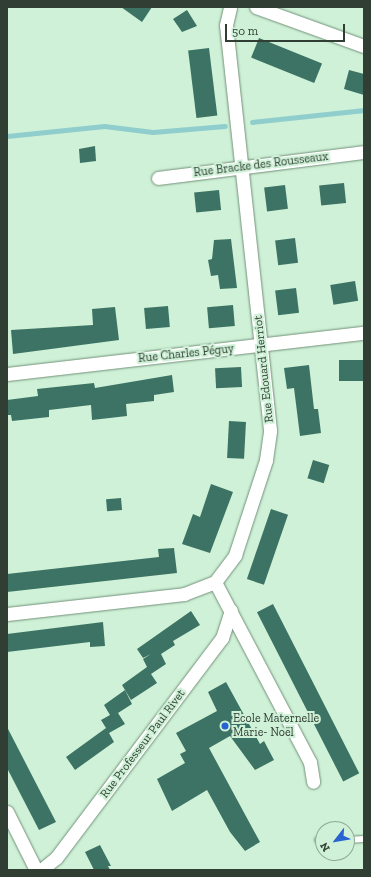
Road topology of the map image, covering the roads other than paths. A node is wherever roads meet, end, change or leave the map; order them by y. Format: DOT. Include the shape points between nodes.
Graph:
graph roads {
  1 [pos="230,7"];
  2 [pos="256,7"];
  3 [pos="364,46"];
  4 [pos="364,152"];
  5 [pos="240,168"];
  6 [pos="158,178"];
  7 [pos="364,333"];
  8 [pos="262,345"];
  9 [pos="7,374"];
  10 [pos="215,582"];
  11 [pos="231,610"];
  12 [pos="7,614"];
  13 [pos="246,637"];
  14 [pos="222,638"];
  15 [pos="313,782"];
  16 [pos="7,812"];
  17 [pos="36,870"];
  18 [pos="41,870"];
  1 -- 5 [label="street, Rue Edouard Herriot" via="226,25"];
  2 -- 3 [label="street"];
  4 -- 5 [label="street, Rue Bracke des Rousseaux"];
  5 -- 6 [label="street, Rue Bracke des Rousseaux"];
  5 -- 8 [label="street, Rue Edouard Herriot"];
  7 -- 8 [label="street, Rue Charles Péguy"];
  8 -- 9 [label="street, Rue Charles Péguy"];
  8 -- 10 [label="street, Rue Edouard Herriot" via="270,430 266,460 234,555"];
  10 -- 11 [label="street"];
  10 -- 12 [label="street" via="184,594"];
  11 -- 13 [label="street"];
  11 -- 14 [label="street, Rue Professeur Paul Rivet"];
  13 -- 14 [label="street"];
  13 -- 15 [label="street" via="310,762"];
  14 -- 18 [label="street, Rue Professeur Paul Rivet" via="56,858"];
  16 -- 17 [label="street"];
}
